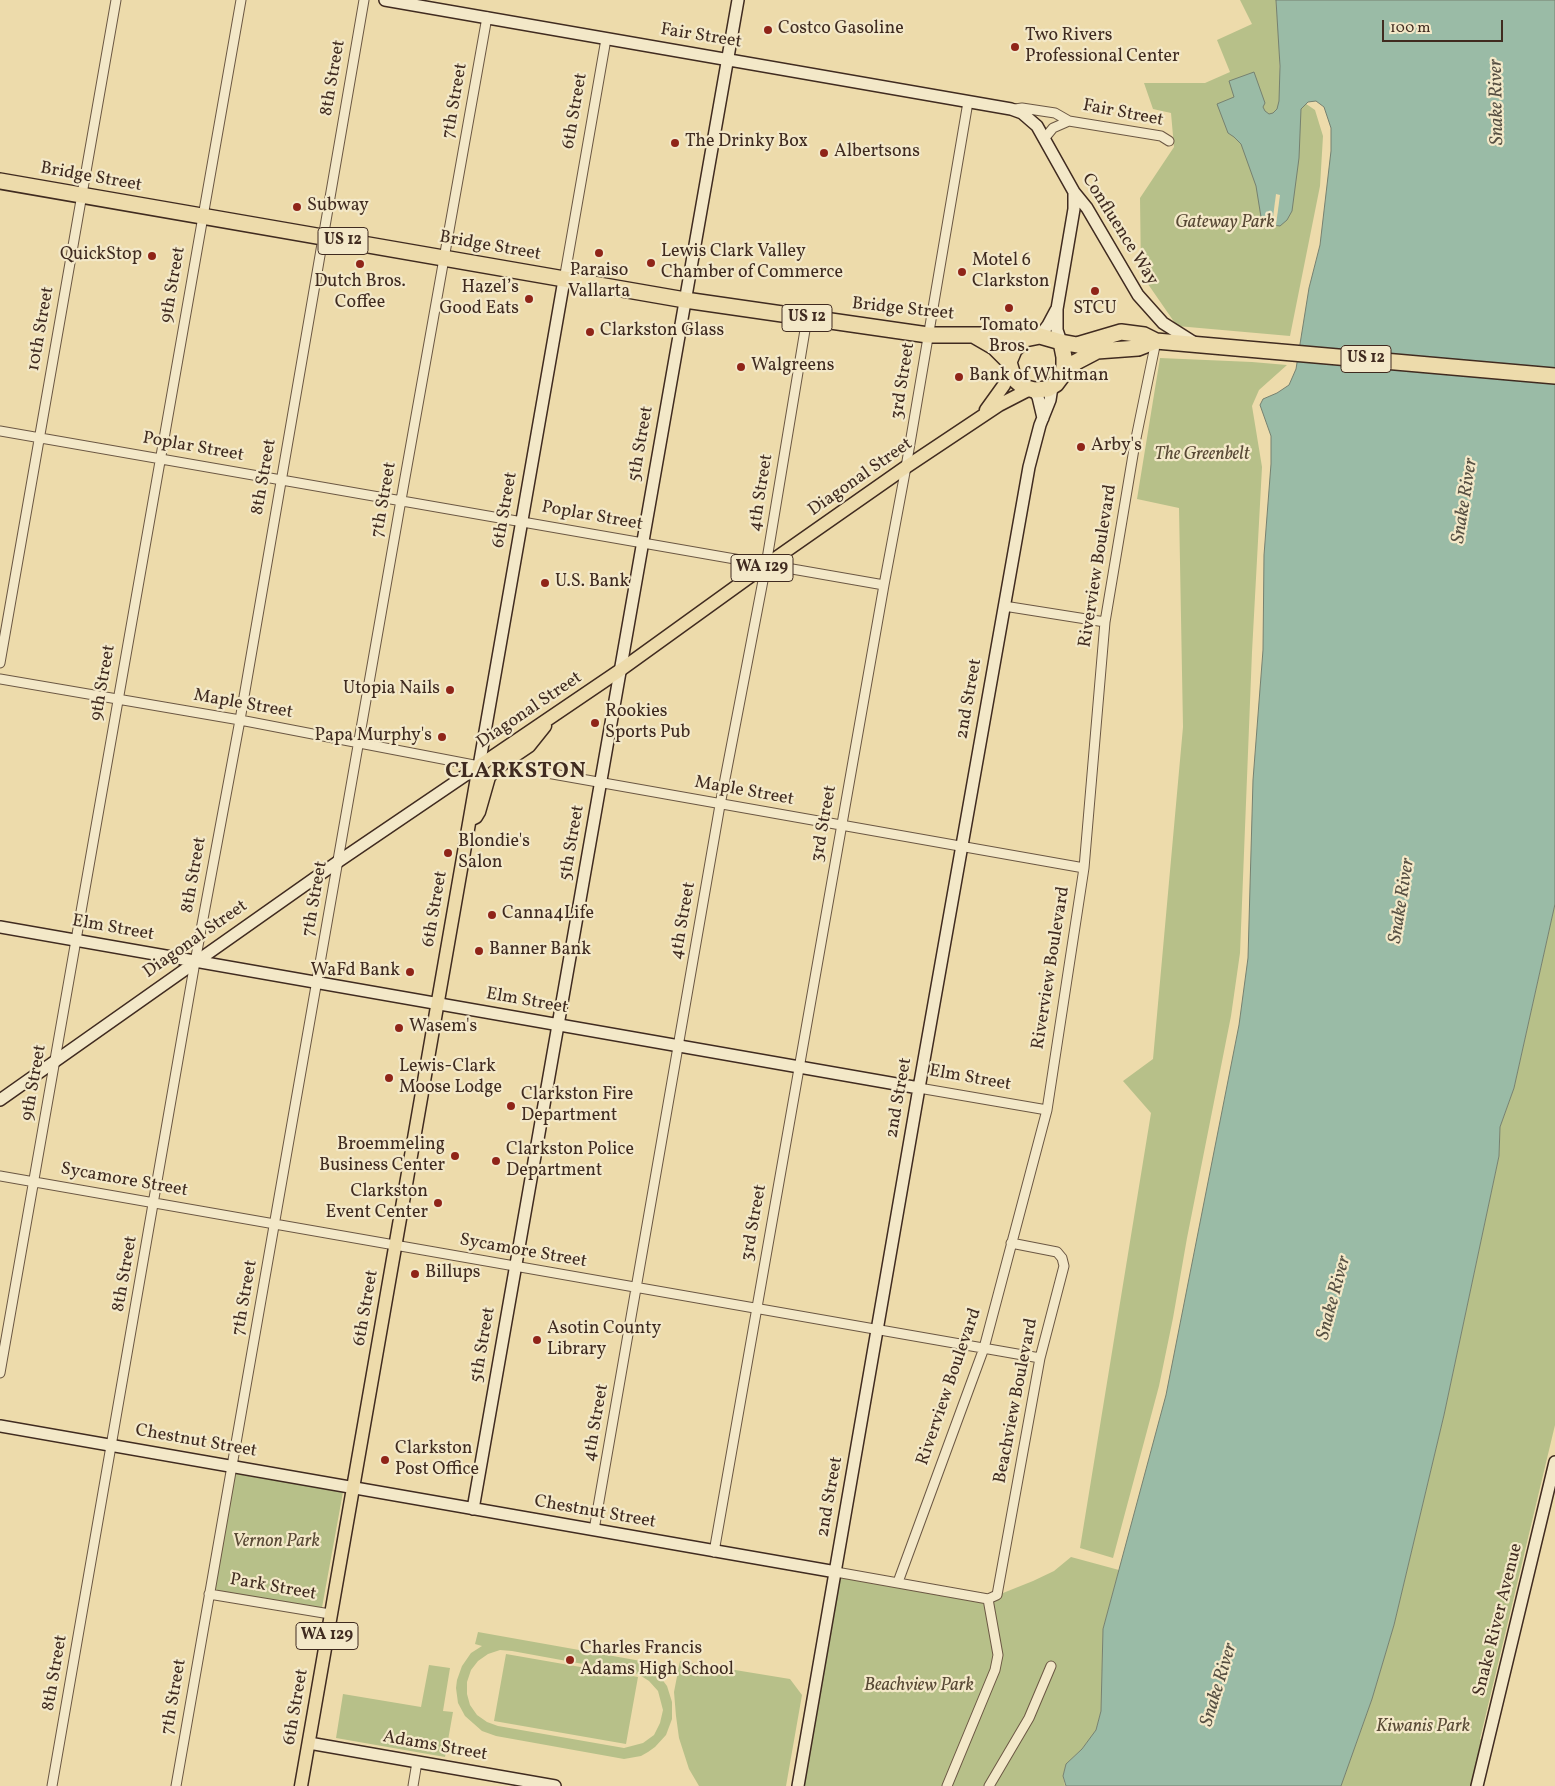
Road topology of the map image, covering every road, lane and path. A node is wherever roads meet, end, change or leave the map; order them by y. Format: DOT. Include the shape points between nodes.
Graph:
graph roads {
  1 [pos="116,0"];
  2 [pos="240,0"];
  3 [pos="364,0"];
  4 [pos="385,0"];
  5 [pos="738,2"];
  6 [pos="487,17"];
  7 [pos="606,39"];
  8 [pos="728,59"];
  9 [pos="968,102"];
  10 [pos="1011,109"];
  11 [pos="1030,118"];
  12 [pos="1069,121"];
  13 [pos="1044,139"];
  14 [pos="1170,142"];
  15 [pos="0,182"];
  16 [pos="1074,192"];
  17 [pos="82,196"];
  18 [pos="203,216"];
  19 [pos="323,238"];
  20 [pos="444,258"];
  21 [pos="564,280"];
  22 [pos="685,300"];
  23 [pos="1057,309"];
  24 [pos="807,318"];
  25 [pos="928,335"];
  26 [pos="975,336"];
  27 [pos="1032,338"];
  28 [pos="1156,341"];
  29 [pos="1061,342"];
  30 [pos="1197,344"];
  31 [pos="1009,365"];
  32 [pos="1555,376"];
  33 [pos="1057,381"];
  34 [pos="1032,390"];
  35 [pos="980,418"];
  36 [pos="1043,418"];
  37 [pos="0,430"];
  38 [pos="40,438"];
  39 [pos="160,459"];
  40 [pos="906,467"];
  41 [pos="281,480"];
  42 [pos="401,500"];
  43 [pos="521,522"];
  44 [pos="642,542"];
  45 [pos="766,565"];
  46 [pos="884,585"];
  47 [pos="1004,606"];
  48 [pos="1105,622"];
  49 [pos="0,663"];
  50 [pos="619,671"];
  51 [pos="0,679"];
  52 [pos="117,700"];
  53 [pos="552,716"];
  54 [pos="240,720"];
  55 [pos="359,743"];
  56 [pos="479,766"];
  57 [pos="547,773"];
  58 [pos="601,783"];
  59 [pos="720,805"];
  60 [pos="470,820"];
  61 [pos="841,825"];
  62 [pos="962,846"];
  63 [pos="339,860"];
  64 [pos="1084,868"];
  65 [pos="0,927"];
  66 [pos="76,941"];
  67 [pos="196,962"];
  68 [pos="317,983"];
  69 [pos="437,1003"];
  70 [pos="558,1025"];
  71 [pos="679,1046"];
  72 [pos="55,1061"];
  73 [pos="799,1067"];
  74 [pos="919,1088"];
  75 [pos="0,1100"];
  76 [pos="1047,1110"];
  77 [pos="0,1176"];
  78 [pos="34,1181"];
  79 [pos="155,1203"];
  80 [pos="275,1224"];
  81 [pos="1011,1243"];
  82 [pos="396,1245"];
  83 [pos="515,1267"];
  84 [pos="637,1289"];
  85 [pos="757,1309"];
  86 [pos="877,1330"];
  87 [pos="984,1348"];
  88 [pos="1040,1358"];
  89 [pos="0,1373"];
  90 [pos="0,1426"];
  91 [pos="112,1445"];
  92 [pos="1555,1462"];
  93 [pos="232,1466"];
  94 [pos="352,1487"];
  95 [pos="473,1509"];
  96 [pos="594,1530"];
  97 [pos="714,1552"];
  98 [pos="836,1572"];
  99 [pos="898,1582"];
  100 [pos="210,1594"];
  101 [pos="988,1599"];
  102 [pos="330,1614"];
  103 [pos="1051,1666"];
  104 [pos="309,1743"];
  105 [pos="417,1762"];
  106 [pos="525,1783"];
  107 [pos="52,1786"];
  108 [pos="176,1786"];
  109 [pos="301,1786"];
  110 [pos="413,1786"];
  111 [pos="555,1786"];
  112 [pos="798,1786"];
  113 [pos="946,1786"];
  114 [pos="989,1786"];
  115 [pos="1477,1786"];
  1 -- 17 [label="street, 10th Street"];
  2 -- 18 [label="street, 9th Street"];
  3 -- 19 [label="street, 8th Street"];
  4 -- 6 [label="street, Fair Street"];
  5 -- 8 [label="street, 5th Street"];
  6 -- 7 [label="street, Fair Street"];
  6 -- 20 [label="street, 7th Street"];
  7 -- 8 [label="street, Fair Street"];
  7 -- 21 [label="street, 6th Street"];
  8 -- 9 [label="street, Fair Street"];
  8 -- 22 [label="street, 5th Street"];
  9 -- 10 [label="street, Fair Street"];
  9 -- 25 [label="street, 3rd Street"];
  10 -- 11 [label="street, Fair Street"];
  10 -- 12 [label="street, Fair Street" via="1055,113"];
  11 -- 13 [label="street, Confluence Way"];
  12 -- 13 [label="street, Fair Street" via="1053,128"];
  12 -- 14 [label="street, Fair Street" via="1161,136"];
  13 -- 16 [label="street, Confluence Way"];
  15 -- 17 [label="highway, Bridge Street / US 12"];
  16 -- 23 [label="street"];
  16 -- 30 [label="street, Confluence Way" via="1087,208 1138,295 1163,323"];
  17 -- 18 [label="highway, Bridge Street / US 12"];
  17 -- 38 [label="street, 10th Street"];
  18 -- 19 [label="highway, Bridge Street / US 12"];
  18 -- 39 [label="street, 9th Street"];
  19 -- 20 [label="highway, Bridge Street / US 12"];
  19 -- 41 [label="street, 8th Street"];
  20 -- 21 [label="highway, Bridge Street / US 12"];
  20 -- 42 [label="street, 7th Street"];
  21 -- 22 [label="highway, Bridge Street / US 12"];
  21 -- 43 [label="street, 6th Street"];
  22 -- 24 [label="highway, Bridge Street / US 12"];
  22 -- 44 [label="street, 5th Street"];
  23 -- 27 [label="street" via="1048,325"];
  23 -- 29 [label="street" via="1057,330"];
  24 -- 25 [label="highway, Bridge Street / US 12"];
  24 -- 45 [label="street, 4th Street"];
  25 -- 26 [label="highway, Bridge Street / US 12"];
  25 -- 40 [label="street, 3rd Street"];
  26 -- 27 [label="highway, Bridge Street / US 12"];
  26 -- 31 [label="highway, Bridge Street" via="994,347"];
  27 -- 29 [label="highway, US 12"];
  27 -- 31 [label="highway" via="1014,350"];
  28 -- 29 [label="highway, US 12" via="1144,335 1121,332 1077,345"];
  28 -- 30 [label="highway, US 12"];
  28 -- 33 [label="highway, US 12" via="1138,348 1097,351 1076,362"];
  28 -- 48 [label="street, Riverview Boulevard"];
  29 -- 33 [label="highway" via="1064,362"];
  30 -- 32 [label="highway, US 12"];
  31 -- 34 [label="highway" via="1018,383"];
  31 -- 35 [label="main road, Diagonal Street / WA 129" via="1004,386"];
  33 -- 34 [label="highway" via="1044,390"];
  33 -- 36 [label="street, 2nd Street"];
  34 -- 35 [label="main road, Diagonal Street / WA 129"];
  34 -- 36 [label="street" via="1038,397"];
  35 -- 40 [label="main road, Diagonal Street / WA 129"];
  36 -- 47 [label="street, 2nd Street" via="1031,457"];
  37 -- 38 [label="street, Poplar Street"];
  38 -- 39 [label="street, Poplar Street"];
  38 -- 49 [label="street, 10th Street"];
  39 -- 41 [label="street, Poplar Street"];
  39 -- 52 [label="street, 9th Street"];
  40 -- 45 [label="main road, Diagonal Street / WA 129"];
  40 -- 46 [label="street, 3rd Street"];
  41 -- 42 [label="street, Poplar Street"];
  41 -- 54 [label="street, 8th Street"];
  42 -- 43 [label="street, Poplar Street"];
  42 -- 55 [label="street, 7th Street"];
  43 -- 44 [label="street, Poplar Street"];
  43 -- 56 [label="street, 6th Street"];
  44 -- 45 [label="street, Poplar Street"];
  44 -- 50 [label="street, 5th Street"];
  45 -- 46 [label="street, Poplar Street"];
  45 -- 50 [label="main road, Diagonal Street / WA 129"];
  45 -- 59 [label="street, 4th Street"];
  46 -- 61 [label="street, 3rd Street"];
  47 -- 48 [label="street"];
  47 -- 62 [label="street, 2nd Street"];
  48 -- 64 [label="street, Riverview Boulevard"];
  50 -- 53 [label="main road, Diagonal Street / WA 129"];
  50 -- 58 [label="street, 5th Street"];
  51 -- 52 [label="street, Maple Street"];
  52 -- 54 [label="street, Maple Street"];
  52 -- 66 [label="street, 9th Street"];
  53 -- 56 [label="main road, Diagonal Street / WA 129"];
  53 -- 60 [label="main road, WA 129" via="529,746 498,767 490,778 479,812"];
  54 -- 55 [label="street, Maple Street"];
  54 -- 67 [label="street, 8th Street"];
  55 -- 56 [label="street, Maple Street"];
  55 -- 63 [label="street, 7th Street"];
  56 -- 60 [label="main road, 6th Street / WA 129"];
  56 -- 63 [label="street, Diagonal Street"];
  57 -- 58 [label="street, Maple Street"];
  58 -- 59 [label="street, Maple Street"];
  58 -- 70 [label="street, 5th Street"];
  59 -- 61 [label="street, Maple Street"];
  59 -- 71 [label="street, 4th Street"];
  60 -- 69 [label="main road, 6th Street / WA 129"];
  61 -- 62 [label="street, Maple Street"];
  61 -- 73 [label="street, 3rd Street"];
  62 -- 64 [label="street, Maple Street"];
  62 -- 74 [label="street, 2nd Street"];
  63 -- 67 [label="street, Diagonal Street"];
  63 -- 68 [label="street, 7th Street"];
  64 -- 76 [label="street, Riverview Boulevard"];
  65 -- 66 [label="street, Elm Street"];
  66 -- 67 [label="street, Elm Street"];
  66 -- 72 [label="street, 9th Street"];
  67 -- 68 [label="street, Elm Street"];
  67 -- 72 [label="street, Diagonal Street"];
  67 -- 79 [label="street, 8th Street"];
  68 -- 69 [label="street, Elm Street"];
  68 -- 80 [label="street, 7th Street"];
  69 -- 70 [label="street, Elm Street"];
  69 -- 82 [label="main road, 6th Street / WA 129"];
  70 -- 71 [label="street, Elm Street"];
  70 -- 83 [label="street, 5th Street"];
  71 -- 73 [label="street, Elm Street"];
  71 -- 84 [label="street, 4th Street"];
  72 -- 75 [label="street, Diagonal Street"];
  72 -- 78 [label="street, 9th Street"];
  73 -- 74 [label="street, Elm Street"];
  73 -- 85 [label="street, 3rd Street"];
  74 -- 76 [label="street, Elm Street"];
  74 -- 86 [label="street, 2nd Street"];
  76 -- 81 [label="street, Riverview Boulevard"];
  77 -- 78 [label="street, Sycamore Street"];
  78 -- 79 [label="street, Sycamore Street"];
  78 -- 89 [label="street, 9th Street"];
  79 -- 80 [label="street, Sycamore Street"];
  79 -- 91 [label="street, 8th Street"];
  80 -- 82 [label="street, Sycamore Street"];
  80 -- 93 [label="street, 7th Street"];
  81 -- 87 [label="street, Riverview Boulevard"];
  81 -- 88 [label="street, Beachview Boulevard" via="1057,1252 1062,1258 1064,1266"];
  82 -- 83 [label="street, Sycamore Street"];
  82 -- 94 [label="main road, 6th Street / WA 129"];
  83 -- 84 [label="street, Sycamore Street"];
  83 -- 95 [label="street, 5th Street"];
  84 -- 85 [label="street, Sycamore Street"];
  84 -- 96 [label="street, 4th Street"];
  85 -- 86 [label="street, Sycamore Street"];
  85 -- 97 [label="street, 3rd Street"];
  86 -- 87 [label="street, Sycamore Street"];
  86 -- 98 [label="street, 2nd Street"];
  87 -- 88 [label="street, Sycamore Street"];
  87 -- 99 [label="street, Riverview Boulevard"];
  88 -- 101 [label="street, Beachview Boulevard" via="997,1595"];
  90 -- 91 [label="street, Chestnut Street"];
  91 -- 93 [label="street, Chestnut Street"];
  91 -- 107 [label="street, 8th Street"];
  92 -- 115 [label="street, Snake River Avenue"];
  93 -- 94 [label="street, Chestnut Street"];
  93 -- 100 [label="street, 7th Street"];
  94 -- 95 [label="street, Chestnut Street"];
  94 -- 102 [label="main road, 6th Street / WA 129"];
  95 -- 96 [label="street, Chestnut Street"];
  96 -- 97 [label="street, Chestnut Street"];
  97 -- 98 [label="street, Chestnut Street"];
  98 -- 99 [label="street, Chestnut Street"];
  98 -- 112 [label="street, 2nd Street"];
  99 -- 101 [label="street, Chestnut Street"];
  100 -- 102 [label="street, Park Street"];
  100 -- 108 [label="street, 7th Street"];
  101 -- 113 [label="street" via="998,1655 995,1670"];
  102 -- 104 [label="main road, 6th Street / WA 129"];
  103 -- 114 [label="street" via="1029,1718"];
  104 -- 105 [label="street, Adams Street"];
  104 -- 109 [label="main road, 6th Street / WA 129"];
  105 -- 106 [label="street, Adams Street"];
  105 -- 110 [label="street"];
  106 -- 111 [label="street, Adams Street"];
}
